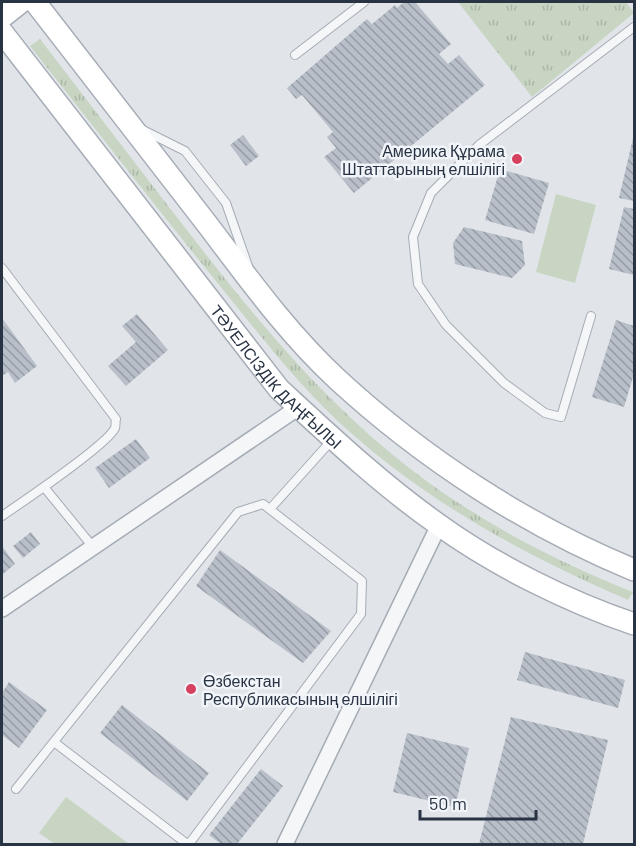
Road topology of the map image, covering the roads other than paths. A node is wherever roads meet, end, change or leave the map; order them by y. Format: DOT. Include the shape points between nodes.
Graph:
graph roads {
  1 [pos="21,2"];
  2 [pos="35,2"];
  3 [pos="364,2"];
  4 [pos="2,17"];
  5 [pos="634,27"];
  6 [pos="2,32"];
  7 [pos="295,55"];
  8 [pos="129,123"];
  9 [pos="2,268"];
  10 [pos="255,287"];
  11 [pos="591,316"];
  12 [pos="299,407"];
  13 [pos="333,439"];
  14 [pos="45,487"];
  15 [pos="270,509"];
  16 [pos="2,516"];
  17 [pos="439,525"];
  18 [pos="93,547"];
  19 [pos="634,570"];
  20 [pos="2,609"];
  21 [pos="634,624"];
  22 [pos="54,742"];
  23 [pos="16,789"];
  24 [pos="188,844"];
  25 [pos="285,844"];
  1 -- 4 [label="main road"];
  2 -- 8 [label="main road"];
  3 -- 7 [label="lane"];
  5 -- 11 [label="lane" via="479,145 431,193 413,237 418,284 446,325 504,383 545,413 561,417"];
  6 -- 12 [label="main road, ТӘУЕЛСІЗДІК ДАҢҒЫЛЫ" via="279,389"];
  8 -- 10 [label="main road"];
  8 -- 10 [label="lane" via="184,151 226,202"];
  9 -- 14 [label="lane" via="116,419 114,429"];
  10 -- 19 [label="main road" via="338,380 431,454 531,521"];
  12 -- 13 [label="main road, ТӘУЕЛСІЗДІК ДАҢҒЫЛЫ"];
  12 -- 18 [label="street"];
  13 -- 15 [label="lane"];
  13 -- 17 [label="main road, ТӘУЕЛСІЗДІК ДАҢҒЫЛЫ"];
  14 -- 16 [label="lane"];
  14 -- 18 [label="lane"];
  15 -- 22 [label="lane" via="264,504 238,512"];
  15 -- 24 [label="lane" via="362,581 361,614"];
  17 -- 21 [label="main road, ТӘУЕЛСІЗДІК ДАҢҒЫЛЫ" via="489,557 600,612"];
  17 -- 25 [label="street"];
  18 -- 20 [label="street"];
  22 -- 23 [label="lane"];
  22 -- 24 [label="lane"];
}
